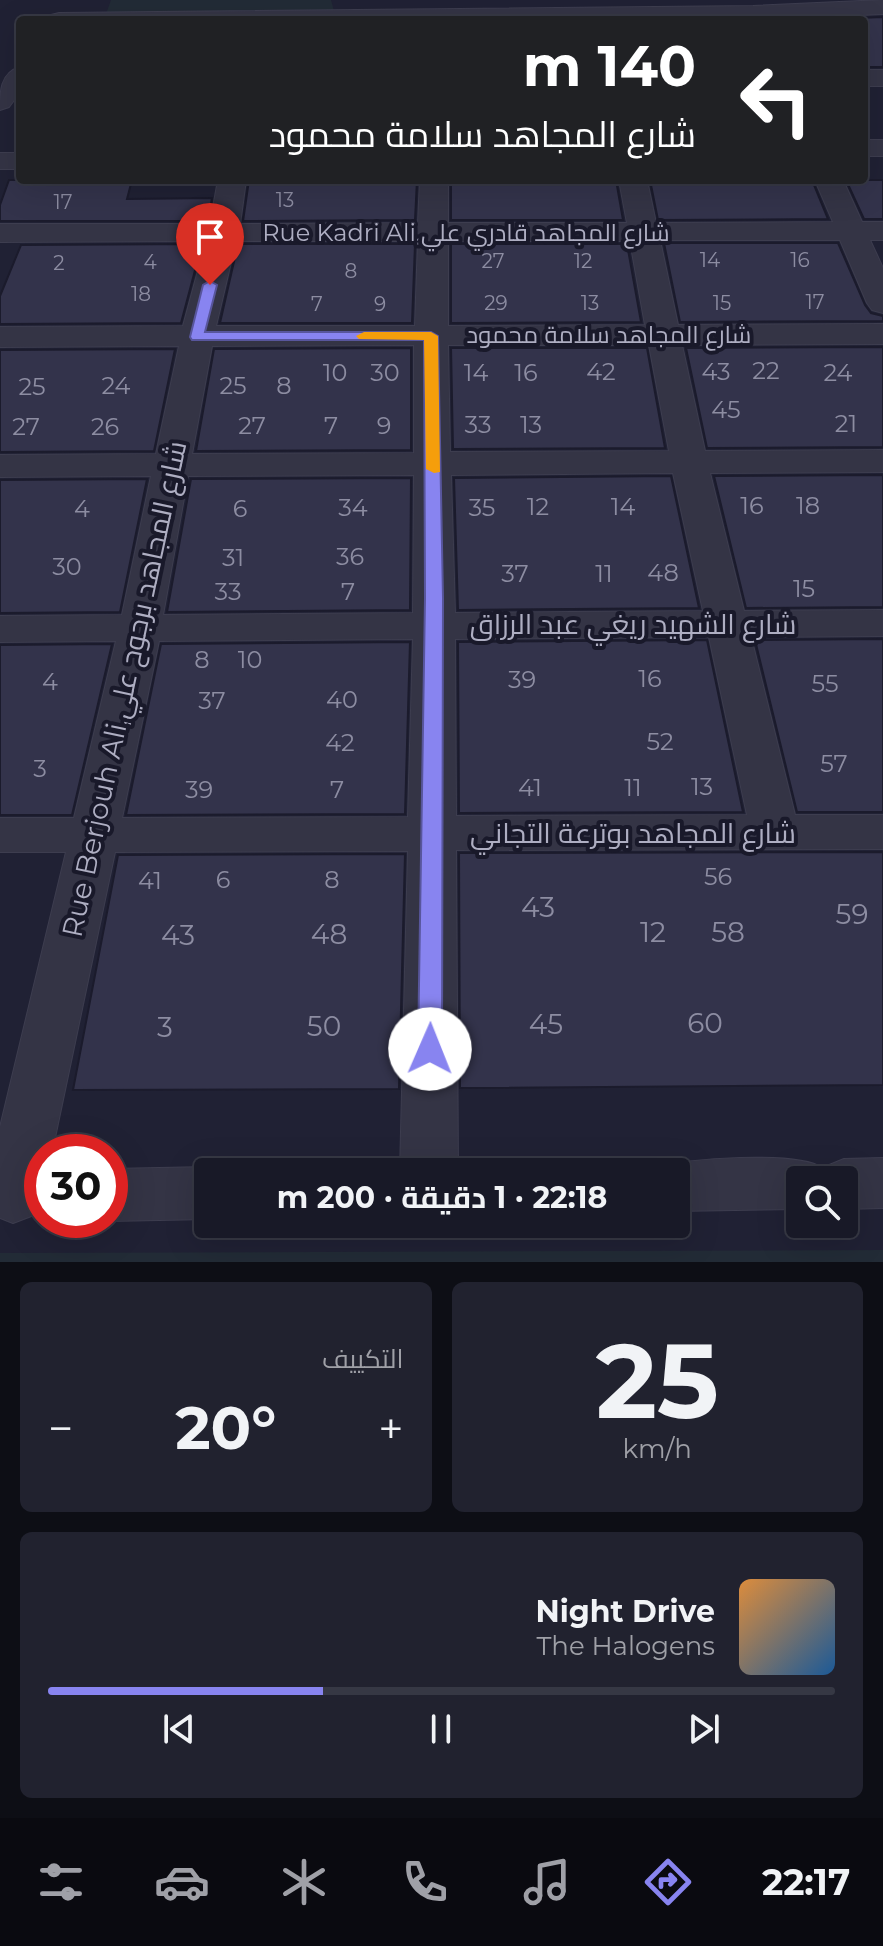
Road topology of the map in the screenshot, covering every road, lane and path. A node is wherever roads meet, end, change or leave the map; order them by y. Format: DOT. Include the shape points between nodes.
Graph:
graph roads {
  1 [pos="883,7"];
  2 [pos="341,8"];
  3 [pos="596,11"];
  4 [pos="752,11"];
  5 [pos="433,12"];
  6 [pos="286,16"];
  7 [pos="231,184"];
  8 [pos="434,184"];
  9 [pos="634,184"];
  10 [pos="831,184"];
  11 [pos="851,231"];
  12 [pos="883,231"];
  13 [pos="642,232"];
  14 [pos="0,233"];
  15 [pos="223,234"];
  16 [pos="431,234"];
  17 [pos="883,303"];
  18 [pos="883,334"];
  19 [pos="663,335"];
  20 [pos="431,336"];
  21 [pos="0,337"];
  22 [pos="197,337"];
  23 [pos="883,461"];
  24 [pos="689,462"];
  25 [pos="434,464"];
  26 [pos="0,466"];
  27 [pos="173,466"];
  28 [pos="727,623"];
  29 [pos="883,623"];
  30 [pos="434,625"];
  31 [pos="0,629"];
  32 [pos="140,629"];
  33 [pos="775,832"];
  34 [pos="883,832"];
  35 [pos="94,834"];
  36 [pos="432,834"];
  37 [pos="0,835"];
  38 [pos="429,1158"];
  39 [pos="883,1183"];
  40 [pos="786,1184"];
  41 [pos="858,1184"];
  42 [pos="690,1186"];
  43 [pos="194,1193"];
  44 [pos="128,1195"];
  45 [pos="18,1197"];
  1 -- 4 [label="street"];
  2 -- 5 [label="street"];
  2 -- 6 [label="street"];
  3 -- 4 [label="street"];
  3 -- 5 [label="street"];
  7 -- 15 [label="street, Rue Berjouh Ali,شارع المجاهد برجوح علي"];
  8 -- 16 [label="street"];
  9 -- 13 [label="street"];
  10 -- 11 [label="street"];
  11 -- 12 [label="street, Rue Kadri Ali,شارع المجاهد قادري علي"];
  11 -- 13 [label="street, Rue Kadri Ali,شارع المجاهد قادري علي"];
  11 -- 17 [label="street"];
  13 -- 16 [label="street, Rue Kadri Ali,شارع المجاهد قادري علي"];
  13 -- 19 [label="street"];
  14 -- 15 [label="street, Rue Kadri Ali,شارع المجاهد قادري علي"];
  15 -- 16 [label="street, Rue Kadri Ali,شارع المجاهد قادري علي"];
  15 -- 22 [label="street, Rue Berjouh Ali,شارع المجاهد برجوح علي"];
  16 -- 20 [label="street"];
  18 -- 19 [label="street, شارع المجاهد سلامة محمود"];
  19 -- 20 [label="street, شارع المجاهد سلامة محمود"];
  19 -- 24 [label="street"];
  20 -- 22 [label="street, شارع المجاهد سلامة محمود"];
  20 -- 25 [label="street"];
  21 -- 22 [label="street, شارع المجاهد سلامة محمود"];
  22 -- 27 [label="street, Rue Berjouh Ali,شارع المجاهد برجوح علي"];
  23 -- 24 [label="street"];
  24 -- 25 [label="street"];
  24 -- 28 [label="street"];
  25 -- 27 [label="street"];
  25 -- 30 [label="street"];
  26 -- 27 [label="street"];
  27 -- 32 [label="street, Rue Berjouh Ali,شارع المجاهد برجوح علي"];
  28 -- 29 [label="street, شارع الشهيد ريغي عبد الرزاق"];
  28 -- 30 [label="street, شارع الشهيد ريغي عبد الرزاق"];
  28 -- 33 [label="street"];
  30 -- 32 [label="street, شارع الشهيد ريغي عبد الرزاق"];
  30 -- 36 [label="street"];
  31 -- 32 [label="street, شارع الشهيد ريغي عبد الرزاق"];
  32 -- 35 [label="street, Rue Berjouh Ali,شارع المجاهد برجوح علي"];
  33 -- 34 [label="street, شارع المجاهد بوترعة التجاني"];
  33 -- 36 [label="street, شارع المجاهد بوترعة التجاني"];
  35 -- 36 [label="street, شارع المجاهد بوترعة التجاني"];
  35 -- 37 [label="street, شارع المجاهد بوترعة التجاني"];
  35 -- 45 [label="street, Rue Berjouh Ali,شارع المجاهد برجوح علي"];
  36 -- 38 [label="street"];
  39 -- 41 [label="street"];
  40 -- 42 [label="street"];
  43 -- 44 [label="street"];
}
